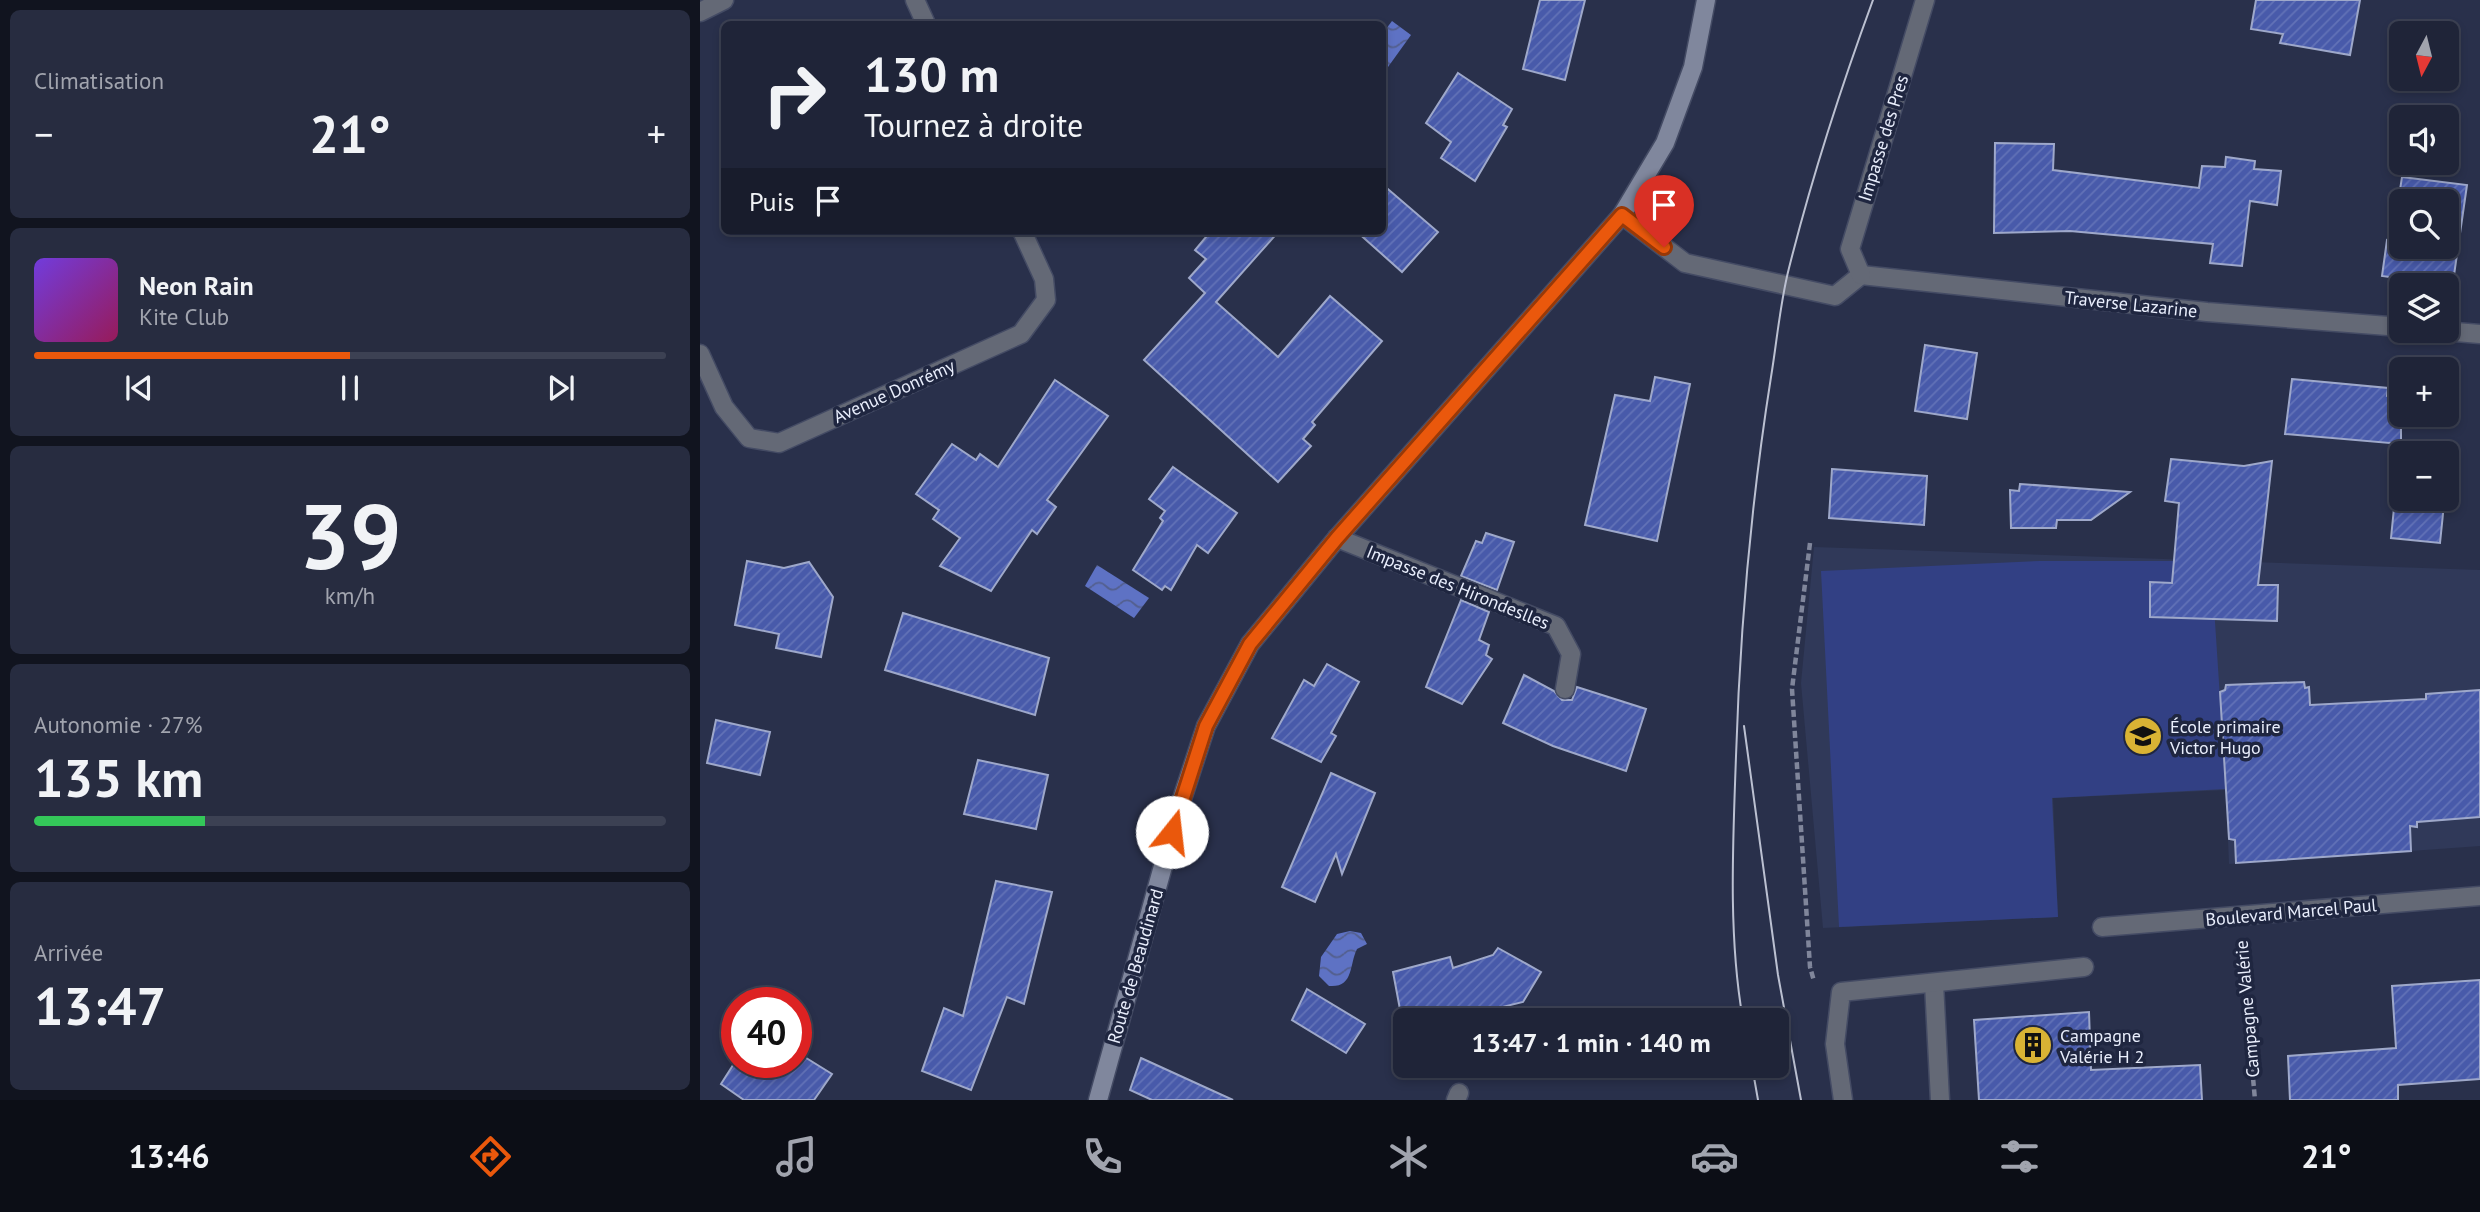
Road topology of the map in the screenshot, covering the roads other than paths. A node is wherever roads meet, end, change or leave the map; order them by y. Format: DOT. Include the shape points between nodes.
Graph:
graph roads {
  1 [pos="724,0"];
  2 [pos="915,0"];
  3 [pos="1706,0"];
  4 [pos="1925,0"];
  5 [pos="700,12"];
  6 [pos="925,21"];
  7 [pos="1622,215"];
  8 [pos="1024,235"];
  9 [pos="1861,275"];
  10 [pos="2389,326"];
  11 [pos="2459,332"];
  12 [pos="2480,334"];
  13 [pos="700,354"];
  14 [pos="1337,538"];
  15 [pos="1565,689"];
  16 [pos="2480,895"];
  17 [pos="2102,927"];
  18 [pos="2084,967"];
  19 [pos="1934,983"];
  20 [pos="1099,1099"];
  21 [pos="1843,1100"];
  22 [pos="1940,1100"];
  1 -- 5 [label="street"];
  2 -- 6 [label="street"];
  3 -- 7 [label="street, Route de Beaudinard" via="1693,67 1665,143"];
  4 -- 9 [label="street, Impasse des Pres" via="1850,249"];
  7 -- 9 [label="street" via="1685,263 1752,281 1836,296"];
  7 -- 14 [label="street, Route de Beaudinard"];
  8 -- 13 [label="street, Avenue Donrémy" via="1044,279 1046,300 1021,334 779,443 748,438 724,407"];
  9 -- 10 [label="street, Traverse Lazarine" via="2207,312"];
  11 -- 12 [label="street"];
  14 -- 15 [label="street, Impasse des Hirondeslles" via="1556,626 1571,654"];
  14 -- 20 [label="street, Route de Beaudinard" via="1250,644 1206,726"];
  16 -- 17 [label="street, Boulevard Marcel Paul"];
  18 -- 19 [label="street"];
  19 -- 21 [label="street" via="1841,992 1835,1044"];
  19 -- 22 [label="street"];
}
